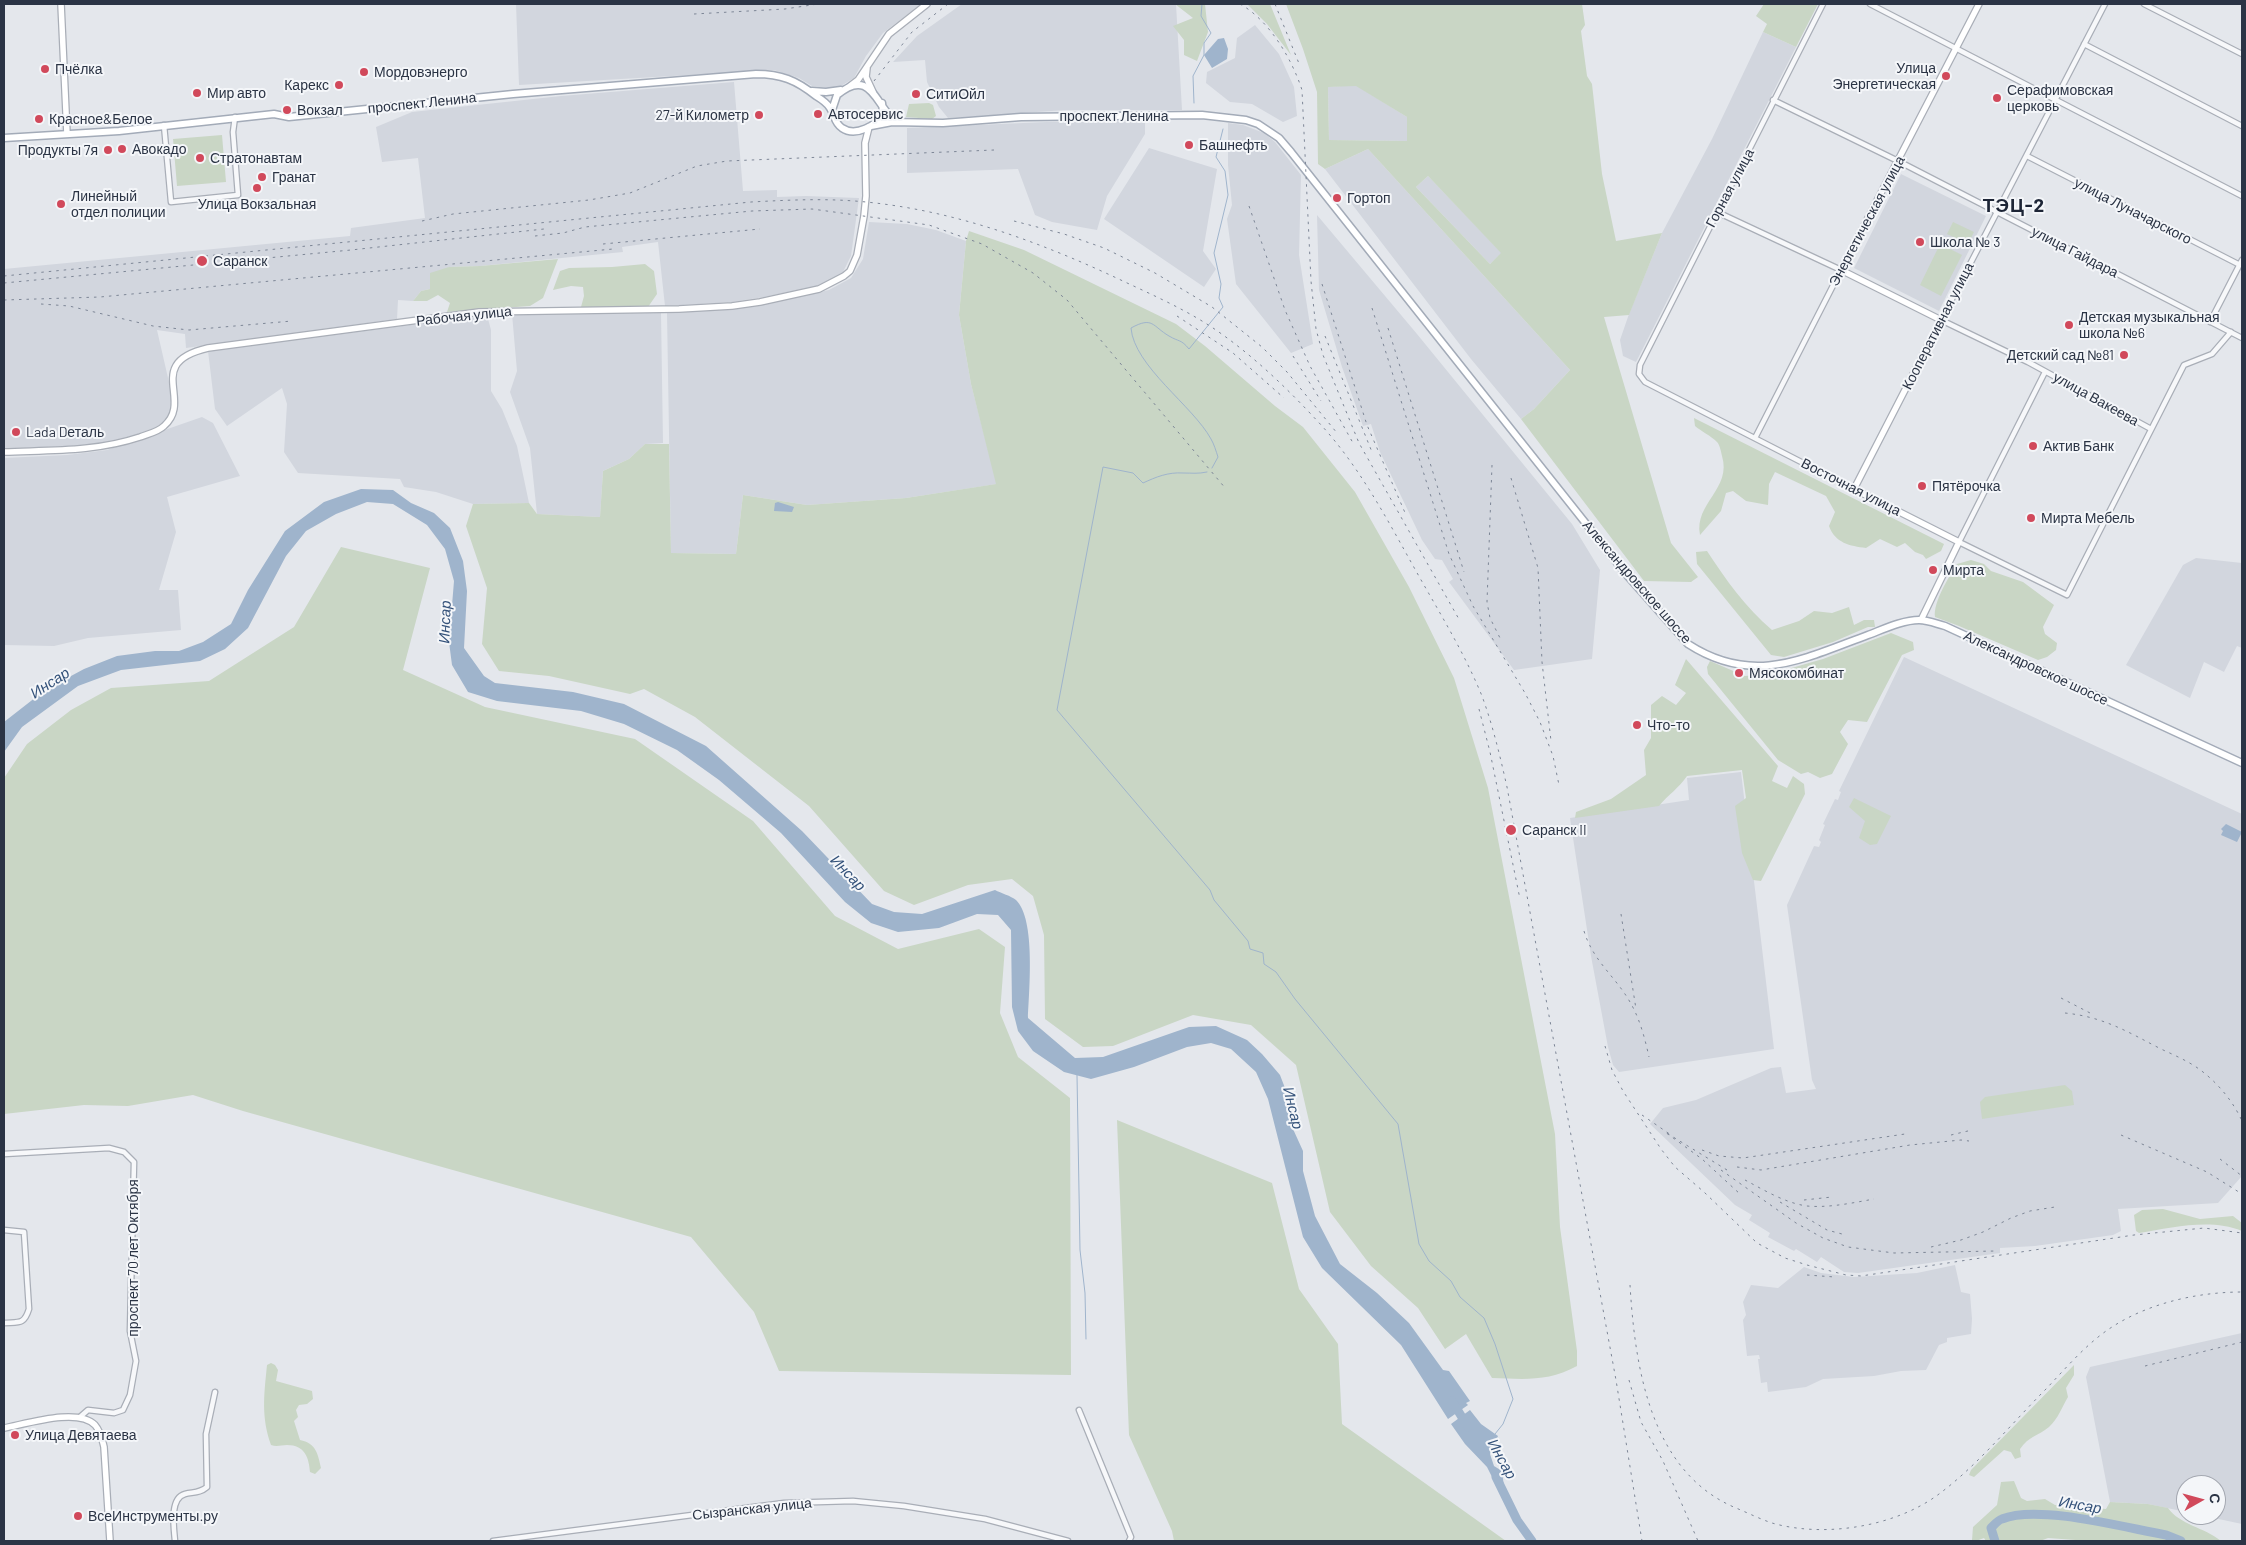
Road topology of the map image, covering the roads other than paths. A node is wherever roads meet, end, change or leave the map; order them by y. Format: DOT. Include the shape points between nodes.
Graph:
graph roads {
  1 [pos="62,4"];
  2 [pos="927,4"];
  3 [pos="1823,4"];
  4 [pos="1870,4"];
  5 [pos="1979,4"];
  6 [pos="2105,4"];
  7 [pos="2144,4"];
  8 [pos="2084,44"];
  9 [pos="1957,47"];
  10 [pos="2242,54"];
  11 [pos="868,66"];
  12 [pos="846,88"];
  13 [pos="808,89"];
  14 [pos="873,92"];
  15 [pos="1774,100"];
  16 [pos="2056,100"];
  17 [pos="882,103"];
  18 [pos="832,112"];
  19 [pos="235,117"];
  20 [pos="900,122"];
  21 [pos="164,124"];
  22 [pos="870,126"];
  23 [pos="2242,126"];
  24 [pos="851,131"];
  25 [pos="67,134"];
  26 [pos="4,138"];
  27 [pos="865,143"];
  28 [pos="2027,156"];
  29 [pos="1898,162"];
  30 [pos="1306,172"];
  31 [pos="2242,196"];
  32 [pos="1717,212"];
  33 [pos="1997,212"];
  34 [pos="2242,260"];
  35 [pos="2240,266"];
  36 [pos="1841,270"];
  37 [pos="1941,320"];
  38 [pos="2210,322"];
  39 [pos="2231,332"];
  40 [pos="2242,338"];
  41 [pos="2045,372"];
  42 [pos="1639,374"];
  43 [pos="2151,429"];
  44 [pos="1755,438"];
  45 [pos="4,452"];
  46 [pos="1854,489"];
  47 [pos="1959,542"];
  48 [pos="1921,620"];
  49 [pos="2242,763"];
  50 [pos="4,1154"];
  51 [pos="4,1230"];
  52 [pos="4,1323"];
  53 [pos="216,1392"];
  54 [pos="1079,1410"];
  55 [pos="80,1417"];
  56 [pos="4,1428"];
  57 [pos="110,1541"];
  58 [pos="174,1541"];
  59 [pos="493,1541"];
  60 [pos="1068,1541"];
  61 [pos="1129,1541"];
  1 -- 25 [label="street"];
  2 -- 11 [label="street" via="889,34"];
  3 -- 15 [label="street, Горная улица"];
  4 -- 9 [label="street"];
  5 -- 9 [label="street, Энергетическая улица"];
  6 -- 8 [label="street, Кооперативная улица"];
  7 -- 10 [label="street"];
  8 -- 16 [label="street, Кооперативная улица"];
  8 -- 23 [label="street"];
  9 -- 16 [label="street"];
  9 -- 29 [label="street, Энергетическая улица"];
  11 -- 12 [label="street" via="858,80"];
  11 -- 14 [label="street" via="866,77"];
  12 -- 13 [label="main road" via="826,92"];
  12 -- 14 [label="main road" via="861,85"];
  12 -- 18 [label="main road" via="834,99"];
  13 -- 18 [label="main road"];
  13 -- 19 [label="main road, проспект Ленина" via="784,76 756,74 289,117 274,114"];
  14 -- 17 [label="main road"];
  15 -- 29 [label="street, улица Гайдара"];
  15 -- 32 [label="street, Горная улица"];
  16 -- 28 [label="street, Кооперативная улица"];
  16 -- 31 [label="street"];
  17 -- 20 [label="main road" via="888,114"];
  17 -- 22 [label="main road" via="882,116"];
  18 -- 24 [label="main road" via="840,127"];
  19 -- 21 [label="main road, проспект Ленина"];
  19 -- 21 [label="street" via="233,132 238,195 171,202"];
  20 -- 22 [label="main road, проспект Ленина"];
  20 -- 30 [label="main road, проспект Ленина" via="943,123 1029,116 1222,116 1246,120 1268,130"];
  21 -- 25 [label="main road, проспект Ленина"];
  22 -- 24 [label="main road"];
  22 -- 27 [label="street, Рабочая улица"];
  24 -- 27 [label="street" via="861,136"];
  25 -- 26 [label="main road, проспект Ленина"];
  27 -- 45 [label="street, Рабочая улица" via="866,202 854,265 844,276 819,289 732,306 479,312 208,348 188,354 174,367 173,414 162,428 93,449"];
  28 -- 33 [label="street, Кооперативная улица"];
  28 -- 35 [label="street, улица Луначарского"];
  29 -- 33 [label="street, улица Гайдара"];
  29 -- 36 [label="street, Энергетическая улица"];
  30 -- 48 [label="main road, Александровское шоссе" via="1620,566 1688,644 1712,657 1740,665 1776,666 1890,627"];
  32 -- 36 [label="street, улица Вакеева"];
  32 -- 42 [label="street, Горная улица" via="1640,365"];
  33 -- 37 [label="street, Кооперативная улица"];
  33 -- 38 [label="street, улица Гайдара"];
  34 -- 35 [label="street"];
  35 -- 38 [label="street"];
  36 -- 37 [label="street, улица Вакеева"];
  36 -- 44 [label="street, Энергетическая улица"];
  37 -- 41 [label="street, улица Вакеева"];
  37 -- 46 [label="street, Кооперативная улица"];
  38 -- 39 [label="street, улица Гайдара"];
  39 -- 40 [label="street, улица Гайдара"];
  39 -- 43 [label="street" via="2212,354 2184,365"];
  41 -- 43 [label="street, улица Вакеева"];
  41 -- 47 [label="street"];
  42 -- 44 [label="street, Восточная улица" via="1645,382"];
  43 -- 47 [label="street, Восточная улица" via="2067,595"];
  44 -- 46 [label="street, Восточная улица"];
  46 -- 47 [label="street, Восточная улица"];
  47 -- 48 [label="street"];
  48 -- 49 [label="main road, Александровское шоссе" via="1945,626"];
  50 -- 55 [label="street, проспект 70 лет Октября" via="109,1148 124,1152 134,1162 130,1331 136,1360 130,1395 123,1410 114,1413 88,1410"];
  51 -- 52 [label="street" via="24,1232 29,1309 21,1322"];
  53 -- 58 [label="street" via="206,1434 207,1486 201,1492 182,1494 178,1500 174,1507"];
  54 -- 61 [label="street" via="1131,1537"];
  55 -- 56 [label="street" via="62,1417"];
  55 -- 57 [label="street" via="95,1425 101,1434"];
  59 -- 60 [label="street, Сызранская улица" via="784,1503 853,1501 985,1519"];
}
